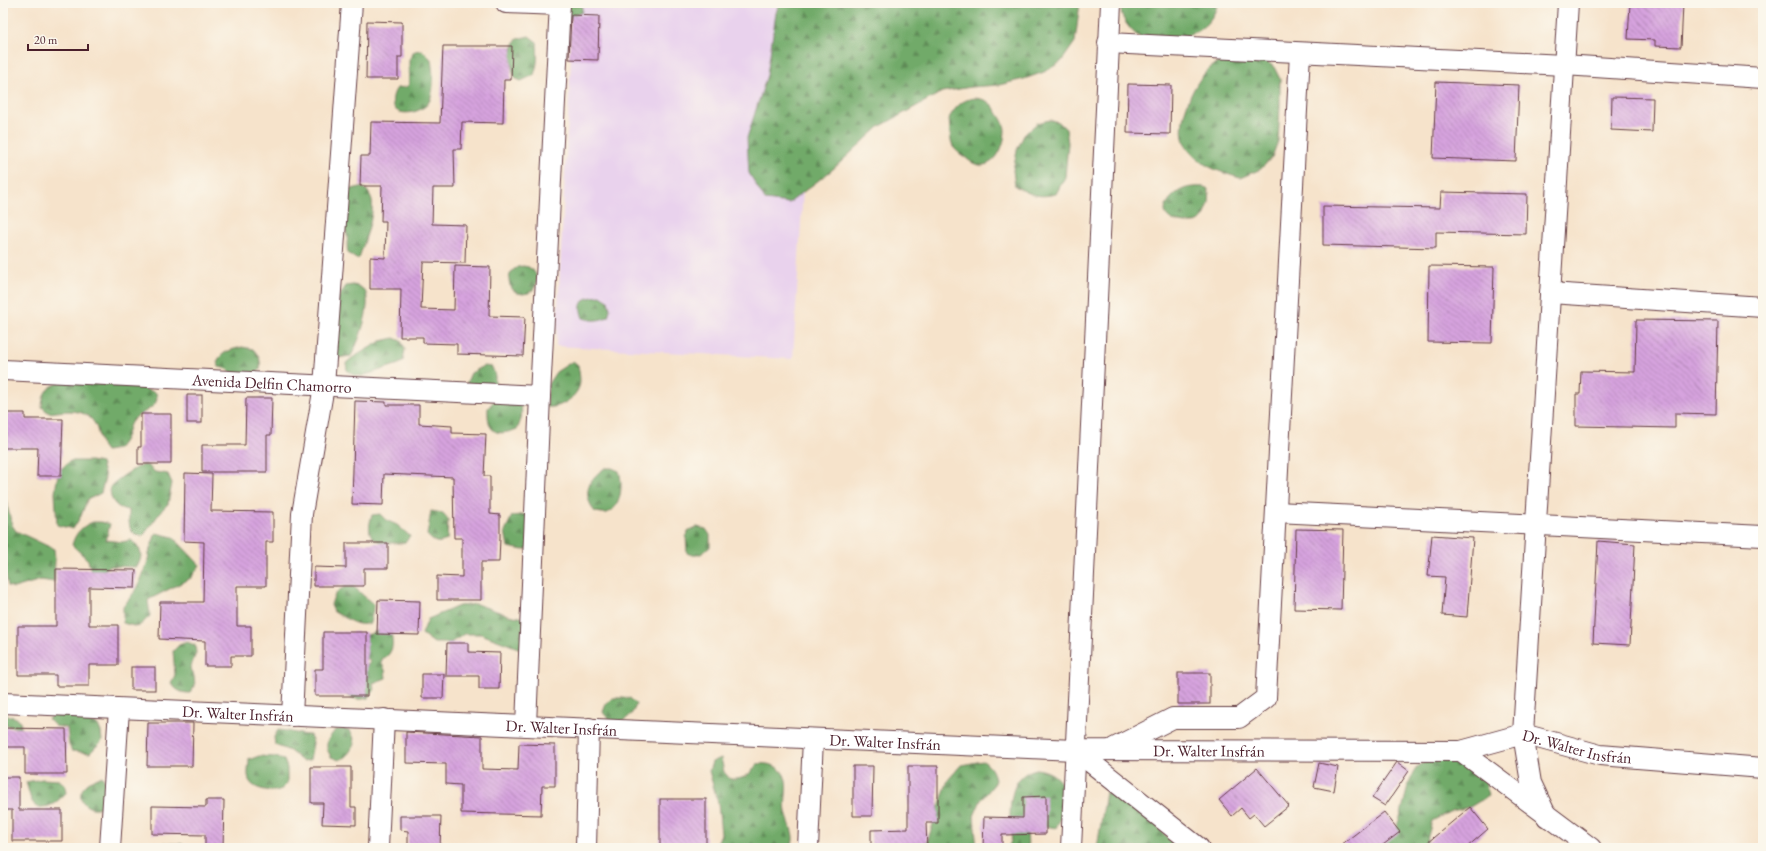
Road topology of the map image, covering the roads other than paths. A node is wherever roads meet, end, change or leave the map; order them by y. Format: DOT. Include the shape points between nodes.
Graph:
graph roads {
  1 [pos="352,3"];
  2 [pos="506,3"];
  3 [pos="1111,3"];
  4 [pos="1568,3"];
  5 [pos="560,4"];
  6 [pos="1108,44"];
  7 [pos="1300,53"];
  8 [pos="1564,65"];
  9 [pos="1763,78"];
  10 [pos="1550,293"];
  11 [pos="1763,307"];
  12 [pos="3,370"];
  13 [pos="324,386"];
  14 [pos="540,396"];
  15 [pos="1276,512"];
  16 [pos="1536,525"];
  17 [pos="1763,536"];
  18 [pos="3,703"];
  19 [pos="119,709"];
  20 [pos="292,716"];
  21 [pos="384,719"];
  22 [pos="526,725"];
  23 [pos="589,728"];
  24 [pos="1523,734"];
  25 [pos="813,739"];
  26 [pos="1075,750"];
  27 [pos="1110,750"];
  28 [pos="1461,751"];
  29 [pos="1763,768"];
  30 [pos="1547,816"];
  31 [pos="110,848"];
  32 [pos="378,848"];
  33 [pos="586,848"];
  34 [pos="808,848"];
  35 [pos="1071,848"];
  36 [pos="1199,848"];
  37 [pos="1591,848"];
  1 -- 13 [label="street"];
  2 -- 5 [label="street"];
  3 -- 6 [label="street"];
  4 -- 8 [label="street"];
  5 -- 14 [label="street"];
  6 -- 7 [label="street"];
  6 -- 26 [label="street"];
  7 -- 8 [label="street"];
  7 -- 15 [label="street"];
  8 -- 9 [label="street"];
  8 -- 10 [label="street"];
  10 -- 11 [label="street"];
  10 -- 16 [label="street"];
  12 -- 13 [label="street, Avenida Delfin Chamorro"];
  13 -- 14 [label="street, Avenida Delfin Chamorro"];
  13 -- 20 [label="street" via="302,514"];
  14 -- 22 [label="street"];
  15 -- 16 [label="street"];
  15 -- 27 [label="street" via="1266,698 1239,718 1173,718"];
  16 -- 17 [label="street"];
  16 -- 24 [label="street"];
  18 -- 19 [label="street, Dr. Walter Insfrán"];
  19 -- 20 [label="street, Dr. Walter Insfrán"];
  19 -- 31 [label="street"];
  20 -- 21 [label="street, Dr. Walter Insfrán"];
  21 -- 22 [label="street, Dr. Walter Insfrán"];
  21 -- 32 [label="street"];
  22 -- 23 [label="street, Dr. Walter Insfrán"];
  23 -- 25 [label="street, Dr. Walter Insfrán"];
  23 -- 33 [label="street"];
  24 -- 28 [label="street, Dr. Walter Insfrán"];
  24 -- 29 [label="street, Dr. Walter Insfrán" via="1600,755"];
  24 -- 30 [label="street" via="1530,783"];
  25 -- 26 [label="street, Dr. Walter Insfrán"];
  25 -- 34 [label="street"];
  26 -- 27 [label="street, Dr. Walter Insfrán"];
  26 -- 35 [label="street"];
  26 -- 36 [label="street"];
  27 -- 28 [label="street, Dr. Walter Insfrán"];
  28 -- 30 [label="street"];
  30 -- 37 [label="street"];
}
